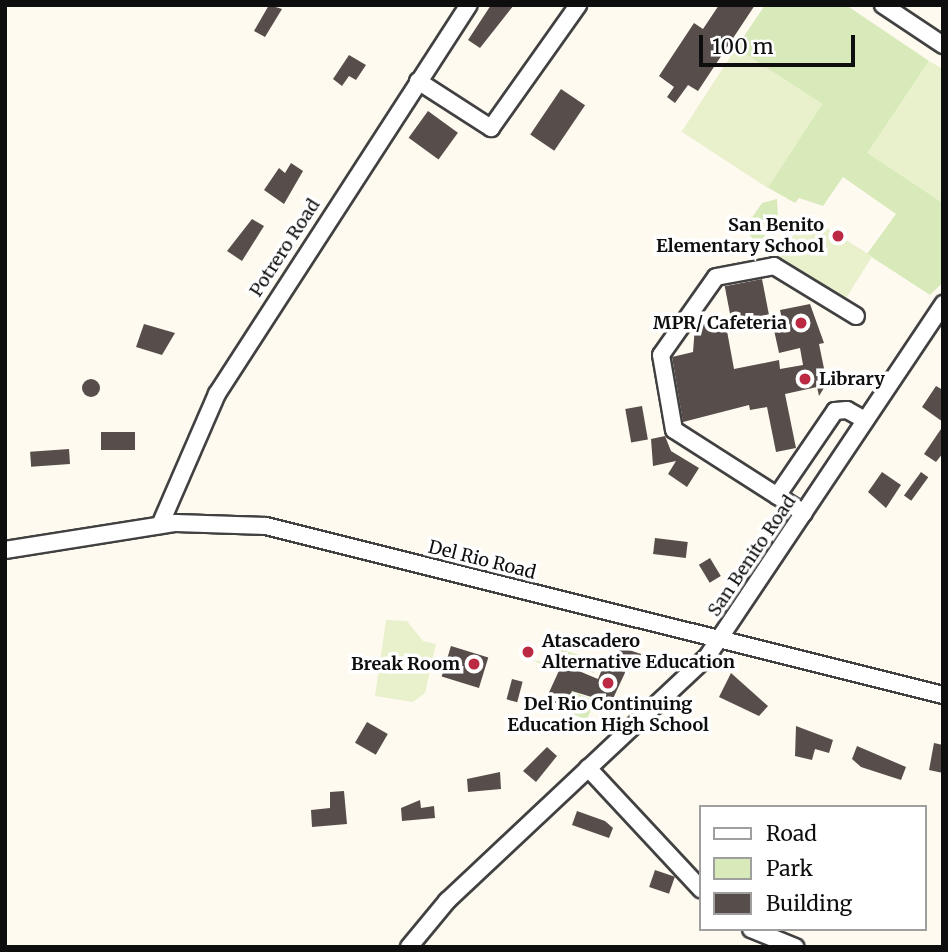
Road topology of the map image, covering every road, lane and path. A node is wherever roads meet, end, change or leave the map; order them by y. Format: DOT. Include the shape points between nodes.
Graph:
graph roads {
  1 [pos="469,5"];
  2 [pos="578,5"];
  3 [pos="883,5"];
  4 [pos="943,45"];
  5 [pos="418,81"];
  6 [pos="943,304"];
  7 [pos="856,316"];
  8 [pos="865,420"];
  9 [pos="777,496"];
  10 [pos="804,513"];
  11 [pos="160,525"];
  12 [pos="5,550"];
  13 [pos="720,640"];
  14 [pos="943,695"];
  15 [pos="588,768"];
  16 [pos="699,887"];
  17 [pos="756,931"];
  18 [pos="409,947"];
  19 [pos="795,947"];
  1 -- 5 [label="street, Potrero Road"];
  2 -- 5 [label="street" via="491,128"];
  3 -- 4 [label="street"];
  5 -- 11 [label="street, Potrero Road" via="216,394"];
  6 -- 8 [label="street, San Benito Road"];
  7 -- 9 [label="street" via="774,266 716,276 661,355 674,430"];
  8 -- 9 [label="street" via="848,410 835,411"];
  8 -- 10 [label="street, San Benito Road"];
  9 -- 10 [label="street"];
  10 -- 13 [label="street, San Benito Road"];
  11 -- 12 [label="street, Del Rio Road"];
  11 -- 13 [label="street, Del Rio Road" via="266,526"];
  13 -- 14 [label="street, Del Rio Road"];
  13 -- 15 [label="street, San Benito Road"];
  15 -- 16 [label="street"];
  15 -- 18 [label="street, San Benito Road" via="447,901"];
  17 -- 19 [label="street"];
}
